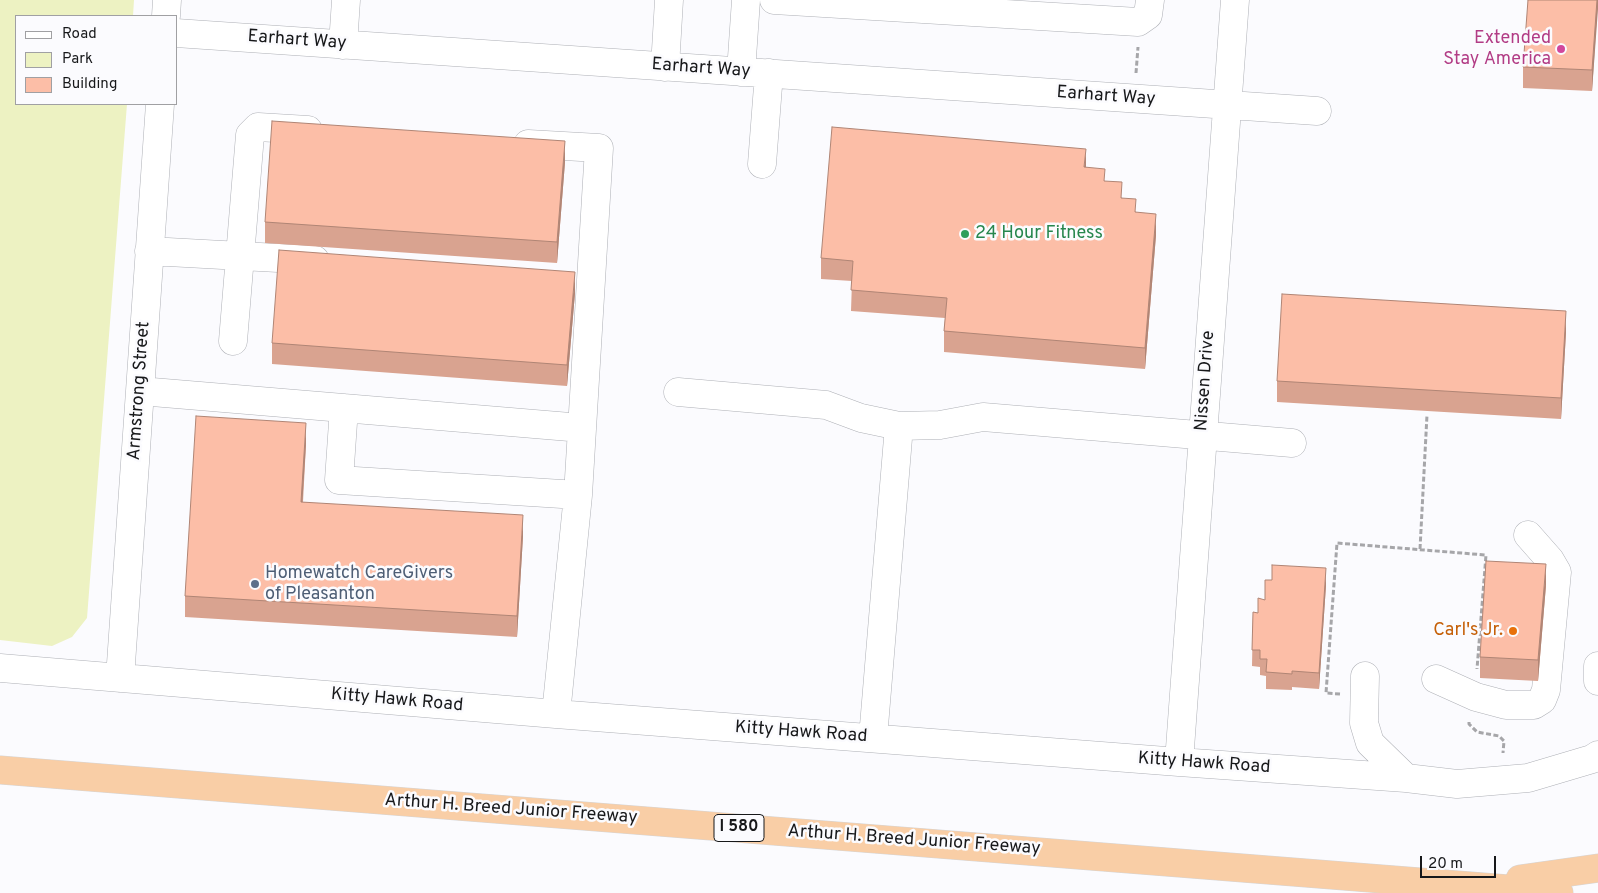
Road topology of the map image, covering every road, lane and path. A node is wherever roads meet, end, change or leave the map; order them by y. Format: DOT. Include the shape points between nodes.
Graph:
graph roads {
  1 [pos="167,0"];
  2 [pos="346,0"];
  3 [pos="669,0"];
  4 [pos="746,0"];
  5 [pos="774,0"];
  6 [pos="1150,0"];
  7 [pos="1235,0"];
  8 [pos="166,15"];
  9 [pos="178,33"];
  10 [pos="343,44"];
  11 [pos="665,67"];
  12 [pos="741,72"];
  13 [pos="769,74"];
  14 [pos="160,105"];
  15 [pos="1227,105"];
  16 [pos="1317,111"];
  17 [pos="336,132"];
  18 [pos="501,142"];
  19 [pos="762,164"];
  20 [pos="149,251"];
  21 [pos="240,255"];
  22 [pos="338,262"];
  23 [pos="562,277"];
  24 [pos="591,279"];
  25 [pos="233,341"];
  26 [pos="140,391"];
  27 [pos="678,392"];
  28 [pos="344,408"];
  29 [pos="1428,415"];
  30 [pos="899,426"];
  31 [pos="582,428"];
  32 [pos="1202,436"];
  33 [pos="1292,443"];
  34 [pos="578,495"];
  35 [pos="1528,535"];
  36 [pos="1420,549"];
  37 [pos="1598,666"];
  38 [pos="0,668"];
  39 [pos="1477,670"];
  40 [pos="1365,676"];
  41 [pos="120,678"];
  42 [pos="1436,678"];
  43 [pos="1598,681"];
  44 [pos="1342,694"];
  45 [pos="556,714"];
  46 [pos="1468,717"];
  47 [pos="873,738"];
  48 [pos="1503,752"];
  49 [pos="1598,755"];
  50 [pos="1179,762"];
  51 [pos="0,770"];
  52 [pos="1406,778"];
  53 [pos="1598,868"];
  54 [pos="1478,885"];
  55 [pos="1560,893"];
  1 -- 8 [label="street"];
  2 -- 10 [label="street"];
  3 -- 11 [label="street"];
  4 -- 12 [label="street"];
  5 -- 6 [label="street" via="1138,22 1148,15"];
  7 -- 15 [label="street, Nissen Drive"];
  9 -- 10 [label="street, Earhart Way"];
  10 -- 11 [label="street, Earhart Way"];
  11 -- 12 [label="street, Earhart Way"];
  12 -- 13 [label="street, Earhart Way"];
  13 -- 15 [label="street, Earhart Way"];
  13 -- 19 [label="street"];
  14 -- 20 [label="street, Armstrong Street"];
  15 -- 16 [label="street, Earhart Way"];
  15 -- 32 [label="street, Nissen Drive"];
  17 -- 21 [label="street" via="258,127 250,135"];
  18 -- 24 [label="street" via="599,148"];
  20 -- 21 [label="street"];
  20 -- 26 [label="street, Armstrong Street"];
  21 -- 22 [label="street"];
  21 -- 25 [label="street"];
  23 -- 24 [label="street"];
  24 -- 31 [label="street"];
  26 -- 28 [label="street"];
  26 -- 41 [label="street, Armstrong Street"];
  27 -- 30 [label="street" via="826,405 860,418"];
  28 -- 31 [label="street"];
  28 -- 34 [label="street" via="339,480"];
  29 -- 36 [label="path"];
  30 -- 32 [label="street" via="940,425 983,417"];
  30 -- 47 [label="street"];
  31 -- 34 [label="street"];
  32 -- 33 [label="street"];
  32 -- 50 [label="street, Nissen Drive"];
  34 -- 45 [label="street"];
  35 -- 42 [label="street" via="1557,572 1546,690 1542,700 1534,705 1506,705"];
  36 -- 39 [label="path" via="1486,555"];
  36 -- 44 [label="path" via="1336,542 1326,693"];
  37 -- 43 [label="street"];
  38 -- 41 [label="street, Kitty Hawk Road"];
  40 -- 52 [label="street" via="1364,723 1370,743"];
  41 -- 45 [label="street, Kitty Hawk Road"];
  45 -- 47 [label="street, Kitty Hawk Road"];
  46 -- 48 [label="path" via="1469,724 1477,732 1499,736 1504,741"];
  47 -- 50 [label="street, Kitty Hawk Road"];
  49 -- 52 [label="street, Kitty Hawk Road" via="1528,778 1457,784"];
  50 -- 52 [label="street, Kitty Hawk Road"];
  51 -- 54 [label="highway, Arthur H. Breed Junior Freeway / I 580"];
  53 -- 54 [label="highway"];
  54 -- 55 [label="highway, Arthur H. Breed Junior Freeway / I 580"];
}
